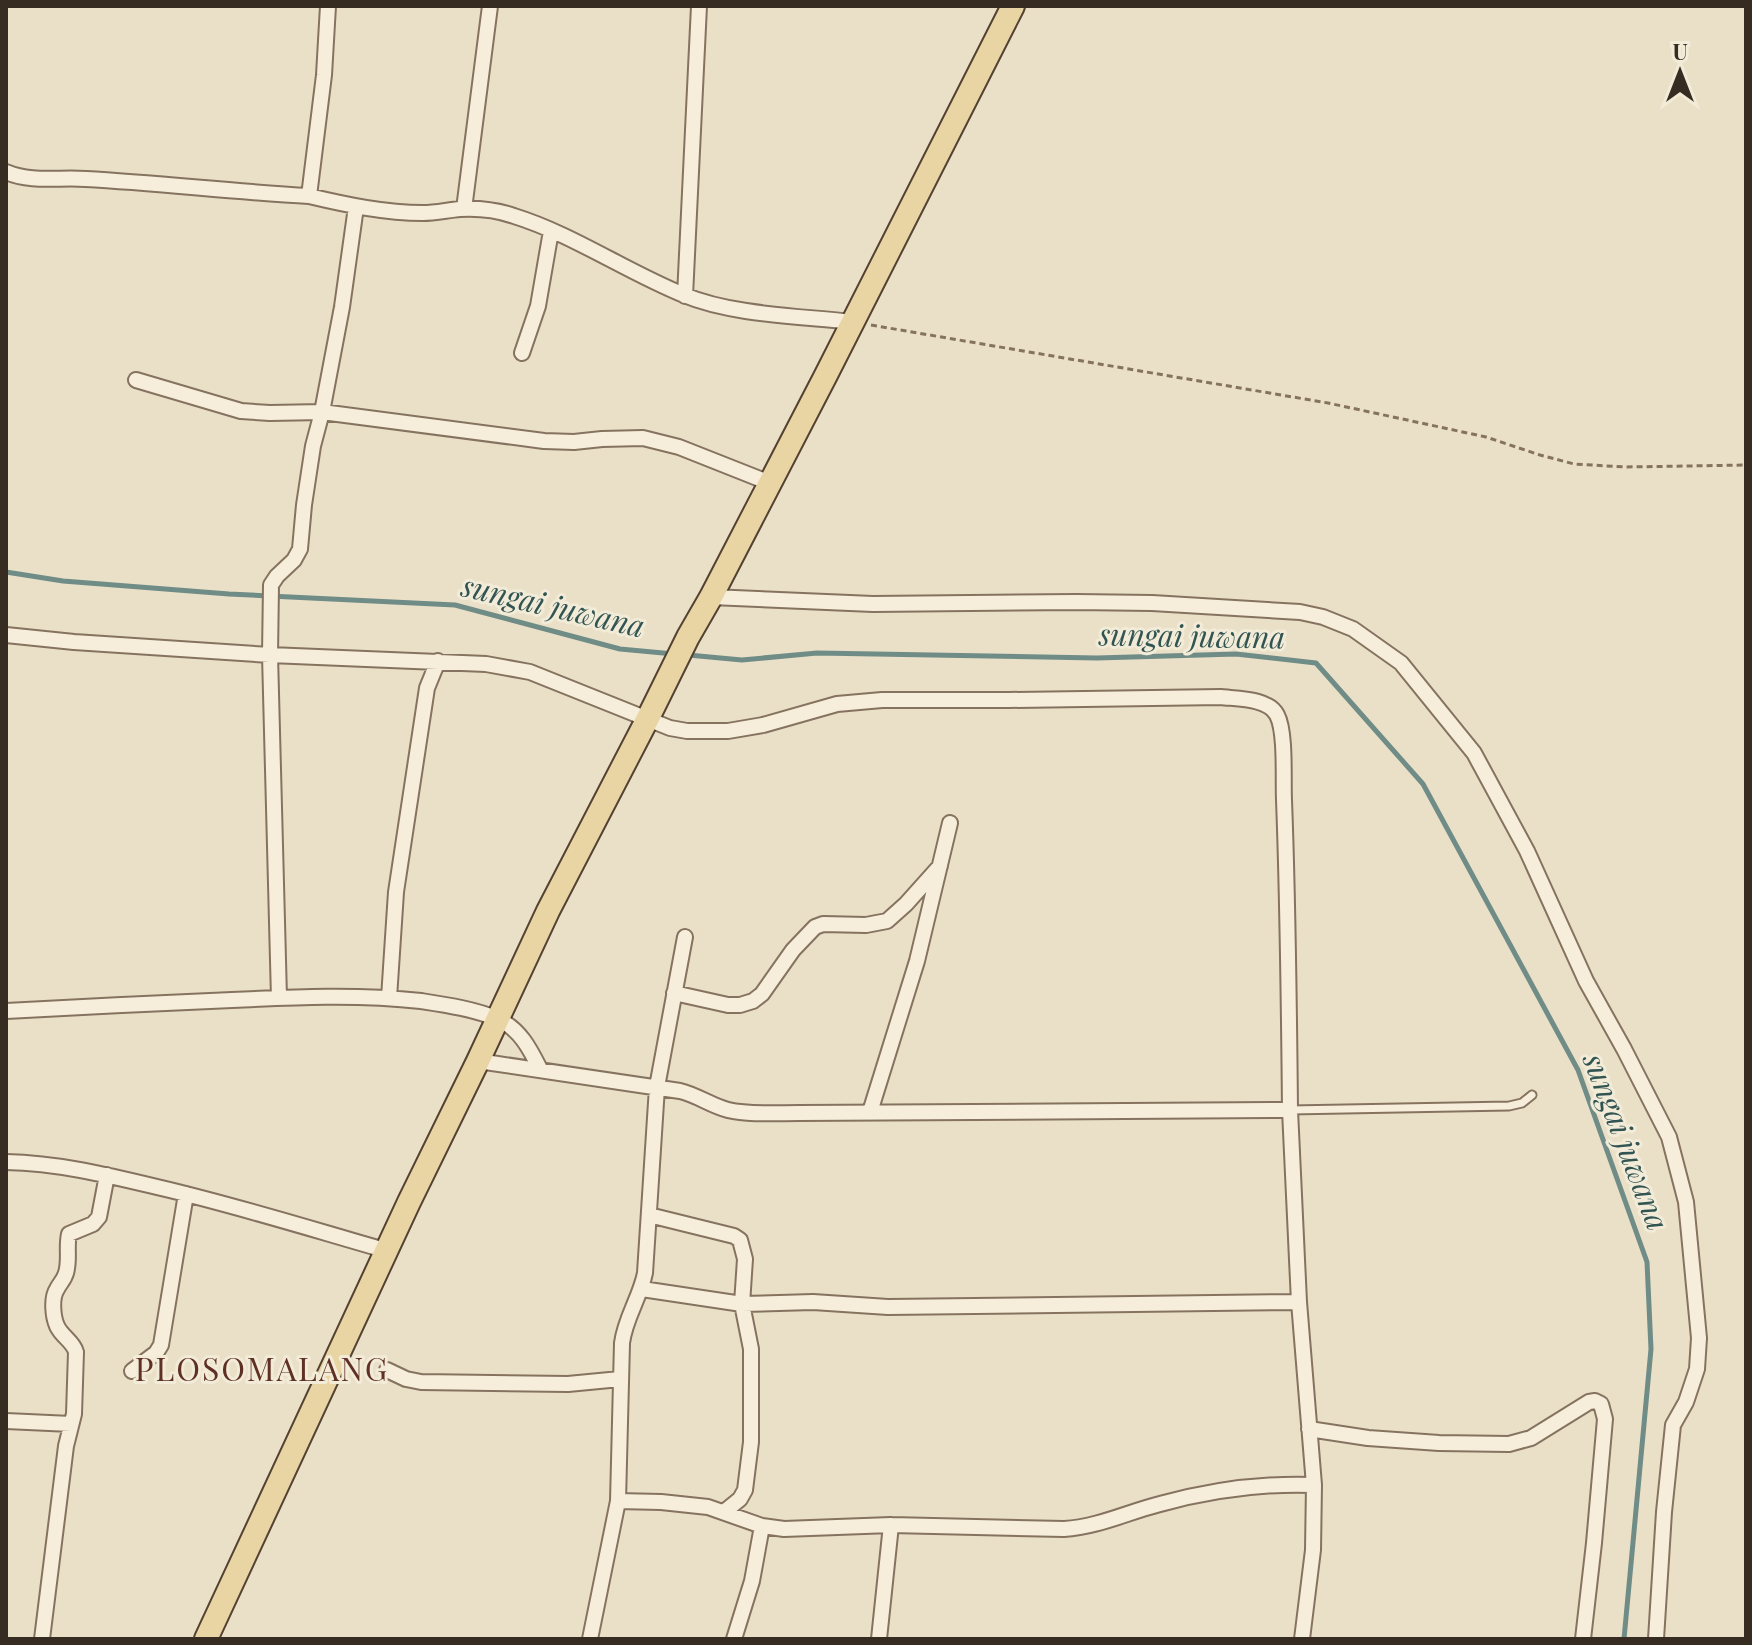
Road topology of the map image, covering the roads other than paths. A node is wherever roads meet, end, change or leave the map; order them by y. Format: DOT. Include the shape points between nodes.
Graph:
graph roads {
  1 [pos="328,6"];
  2 [pos="490,6"];
  3 [pos="699,6"];
  4 [pos="1013,6"];
  5 [pos="6,172"];
  6 [pos="309,196"];
  7 [pos="356,207"];
  8 [pos="464,209"];
  9 [pos="551,231"];
  10 [pos="685,296"];
  11 [pos="852,322"];
  12 [pos="522,353"];
  13 [pos="136,380"];
  14 [pos="322,412"];
  15 [pos="770,483"];
  16 [pos="711,597"];
  17 [pos="6,635"];
  18 [pos="270,655"];
  19 [pos="438,661"];
  20 [pos="648,718"];
  21 [pos="950,823"];
  22 [pos="940,866"];
  23 [pos="685,937"];
  24 [pos="674,993"];
  25 [pos="279,998"];
  26 [pos="389,998"];
  27 [pos="6,1011"];
  28 [pos="497,1019"];
  29 [pos="478,1061"];
  30 [pos="540,1069"];
  31 [pos="657,1087"];
  32 [pos="1532,1095"];
  33 [pos="1290,1110"];
  34 [pos="870,1112"];
  35 [pos="6,1162"];
  36 [pos="107,1175"];
  37 [pos="186,1194"];
  38 [pos="649,1215"];
  39 [pos="388,1251"];
  40 [pos="642,1289"];
  41 [pos="1299,1302"];
  42 [pos="742,1304"];
  43 [pos="387,1370"];
  44 [pos="132,1371"];
  45 [pos="620,1379"];
  46 [pos="6,1421"];
  47 [pos="71,1424"];
  48 [pos="1309,1429"];
  49 [pos="1314,1485"];
  50 [pos="618,1501"];
  51 [pos="724,1512"];
  52 [pos="891,1525"];
  53 [pos="762,1526"];
  54 [pos="42,1639"];
  55 [pos="206,1639"];
  56 [pos="590,1639"];
  57 [pos="734,1639"];
  58 [pos="879,1639"];
  59 [pos="1302,1639"];
  60 [pos="1583,1639"];
  61 [pos="1656,1639"];
  1 -- 6 [label="street"];
  2 -- 8 [label="street"];
  3 -- 10 [label="street"];
  4 -- 11 [label="main road"];
  5 -- 6 [label="street" via="35,180"];
  6 -- 7 [label="street"];
  7 -- 8 [label="street" via="424,213"];
  7 -- 14 [label="street"];
  8 -- 9 [label="street" via="513,215"];
  9 -- 10 [label="street"];
  9 -- 12 [label="street" via="538,306"];
  10 -- 11 [label="street" via="715,305"];
  11 -- 15 [label="main road"];
  13 -- 14 [label="street" via="241,411"];
  14 -- 15 [label="street" via="544,441 643,438"];
  14 -- 18 [label="street" via="300,549 271,585"];
  15 -- 16 [label="main road"];
  16 -- 20 [label="main road"];
  16 -- 61 [label="street" via="873,604 1137,603 1300,612 1353,629 1401,663 1474,753 1527,851 1586,981 1669,1137 1686,1202 1699,1338 1697,1369 1673,1425"];
  17 -- 18 [label="street"];
  18 -- 19 [label="street"];
  18 -- 25 [label="street"];
  19 -- 20 [label="street" via="530,672"];
  19 -- 26 [label="street" via="426,696 396,892"];
  20 -- 28 [label="main road"];
  20 -- 33 [label="street" via="670,728 704,732 763,725 837,704 882,700 1221,697 1266,705 1275,712 1282,733"];
  21 -- 22 [label="street"];
  22 -- 24 [label="street" via="887,921 815,927 753,1001 728,1005"];
  22 -- 34 [label="street"];
  23 -- 24 [label="street"];
  24 -- 31 [label="street"];
  25 -- 26 [label="street"];
  25 -- 27 [label="street"];
  26 -- 28 [label="street" via="450,1005"];
  28 -- 29 [label="main road"];
  28 -- 30 [label="street" via="522,1037"];
  29 -- 30 [label="street"];
  29 -- 39 [label="main road"];
  30 -- 31 [label="street"];
  31 -- 34 [label="street" via="736,1111"];
  31 -- 38 [label="street"];
  32 -- 33 [label="lane" via="1509,1106"];
  33 -- 34 [label="street"];
  33 -- 41 [label="street"];
  35 -- 36 [label="street"];
  36 -- 37 [label="street"];
  36 -- 47 [label="street" via="99,1217 69,1234 66,1272 54,1294 57,1326 76,1352"];
  37 -- 39 [label="street"];
  37 -- 44 [label="street" via="161,1345"];
  38 -- 40 [label="street"];
  38 -- 42 [label="street" via="740,1240 745,1259"];
  39 -- 55 [label="main road"];
  40 -- 42 [label="street"];
  40 -- 45 [label="street" via="623,1334"];
  41 -- 42 [label="street"];
  41 -- 48 [label="street"];
  42 -- 51 [label="street" via="751,1349 751,1442 745,1490"];
  43 -- 45 [label="street" via="421,1382 568,1384"];
  45 -- 50 [label="street"];
  46 -- 47 [label="street"];
  47 -- 54 [label="street"];
  48 -- 49 [label="street"];
  48 -- 60 [label="street" via="1368,1438 1509,1444 1531,1438 1589,1402 1601,1404 1605,1419"];
  49 -- 52 [label="street" via="1212,1493 1088,1527"];
  49 -- 59 [label="street" via="1313,1550"];
  50 -- 51 [label="street"];
  50 -- 56 [label="street"];
  51 -- 53 [label="street"];
  52 -- 53 [label="street"];
  52 -- 58 [label="street"];
  53 -- 57 [label="street"];
}
